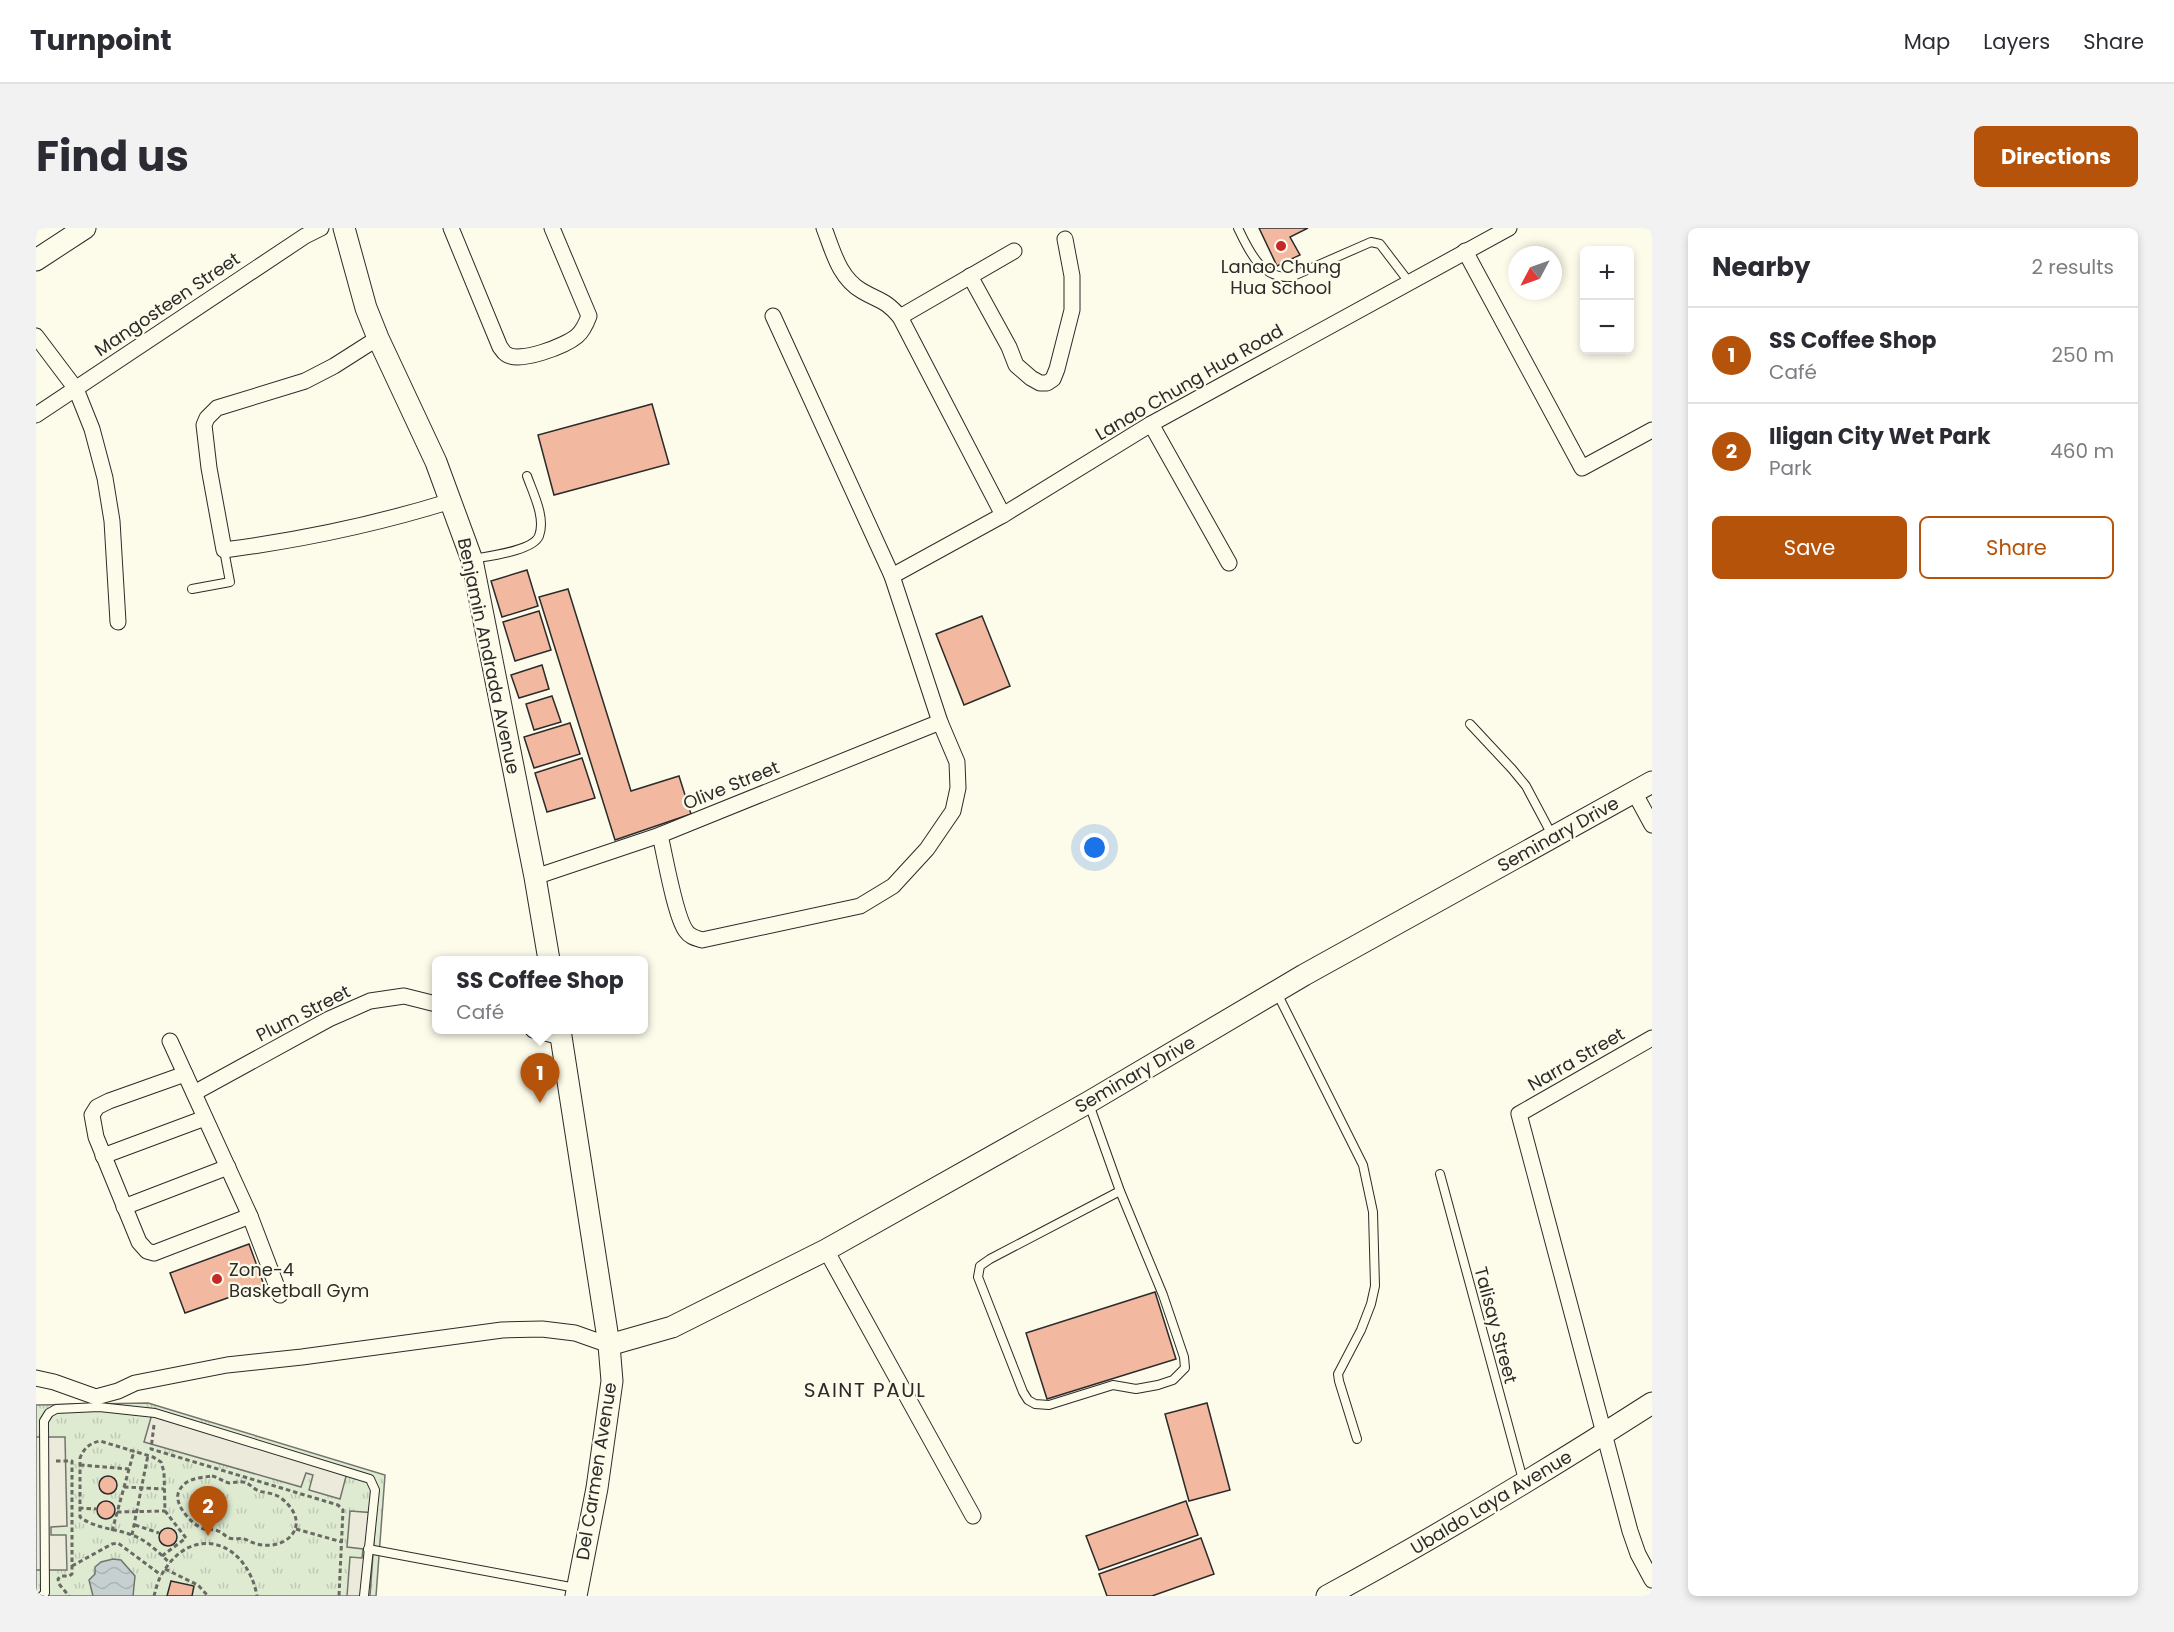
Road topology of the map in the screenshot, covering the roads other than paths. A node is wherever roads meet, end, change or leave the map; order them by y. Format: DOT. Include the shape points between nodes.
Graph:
graph roads {
  1 [pos="85,228"];
  2 [pos="321,228"];
  3 [pos="344,228"];
  4 [pos="451,228"];
  5 [pos="552,228"];
  6 [pos="824,228"];
  7 [pos="1238,228"];
  8 [pos="1509,228"];
  9 [pos="1065,239"];
  10 [pos="1014,251"];
  11 [pos="1465,251"];
  12 [pos="36,260"];
  13 [pos="970,276"];
  14 [pos="1409,282"];
  15 [pos="773,316"];
  16 [pos="900,317"];
  17 [pos="36,336"];
  18 [pos="378,338"];
  19 [pos="76,389"];
  20 [pos="36,414"];
  21 [pos="1151,424"];
  22 [pos="1652,430"];
  23 [pos="527,476"];
  24 [pos="451,501"];
  25 [pos="1003,515"];
  26 [pos="224,550"];
  27 [pos="472,560"];
  28 [pos="1229,563"];
  29 [pos="892,576"];
  30 [pos="192,589"];
  31 [pos="118,622"];
  32 [pos="940,722"];
  33 [pos="1470,724"];
  34 [pos="1643,787"];
  35 [pos="1652,825"];
  36 [pos="660,835"];
  37 [pos="1553,837"];
  38 [pos="535,877"];
  39 [pos="548,956"];
  40 [pos="1277,991"];
  41 [pos="432,1003"];
  42 [pos="560,1034"];
  43 [pos="1652,1038"];
  44 [pos="170,1041"];
  45 [pos="185,1074"];
  46 [pos="194,1093"];
  47 [pos="1089,1102"];
  48 [pos="205,1118"];
  49 [pos="104,1156"];
  50 [pos="228,1167"];
  51 [pos="1440,1174"];
  52 [pos="1120,1191"];
  53 [pos="124,1207"];
  54 [pos="250,1216"];
  55 [pos="826,1250"];
  56 [pos="280,1295"];
  57 [pos="609,1345"];
  58 [pos="36,1378"];
  59 [pos="98,1402"];
  60 [pos="1652,1403"];
  61 [pos="1605,1433"];
  62 [pos="1357,1439"];
  63 [pos="1524,1484"];
  64 [pos="974,1516"];
  65 [pos="368,1549"];
  66 [pos="1652,1580"];
  67 [pos="576,1592"];
  68 [pos="46,1595"];
  69 [pos="364,1596"];
  70 [pos="1327,1596"];
  1 -- 12 [label="street"];
  2 -- 19 [label="street, Mangosteen Street"];
  3 -- 18 [label="street, Benjamin Andrada Avenue"];
  4 -- 5 [label="street" via="500,347 516,357 541,353 577,337 589,316"];
  6 -- 16 [label="street" via="840,270 849,281 881,299"];
  7 -- 14 [label="lane" via="1261,265 1278,278 1291,277 1371,242 1380,244"];
  8 -- 11 [label="street, Lanao Chung Hua Road"];
  9 -- 13 [label="street" via="1072,276 1072,310 1057,369 1053,380 1047,383 1030,378 1016,365"];
  10 -- 13 [label="street"];
  11 -- 14 [label="street, Lanao Chung Hua Road"];
  11 -- 22 [label="street" via="1582,468"];
  13 -- 16 [label="street"];
  14 -- 21 [label="street, Lanao Chung Hua Road"];
  15 -- 29 [label="street"];
  16 -- 25 [label="street"];
  17 -- 19 [label="street"];
  18 -- 24 [label="street, Benjamin Andrada Avenue"];
  18 -- 26 [label="street" via="304,381 217,408 207,418 206,445"];
  19 -- 20 [label="street, Mangosteen Street"];
  19 -- 31 [label="street" via="105,478 112,521"];
  21 -- 25 [label="street, Lanao Chung Hua Road"];
  21 -- 28 [label="street"];
  23 -- 27 [label="lane" via="540,515 539,536 519,550"];
  24 -- 26 [label="street" via="394,519 285,542"];
  24 -- 27 [label="street, Benjamin Andrada Avenue"];
  25 -- 29 [label="street, Lanao Chung Hua Road"];
  26 -- 30 [label="lane" via="230,582"];
  27 -- 38 [label="street, Benjamin Andrada Avenue"];
  29 -- 32 [label="street"];
  32 -- 36 [label="street, Olive Street"];
  32 -- 36 [label="street" via="957,762 958,788 953,811 927,849 893,886 860,906 702,940 694,938 686,932 680,918"];
  33 -- 37 [label="lane" via="1526,786"];
  34 -- 35 [label="street"];
  34 -- 37 [label="street, Seminary Drive"];
  36 -- 38 [label="street, Olive Street"];
  37 -- 40 [label="street, Seminary Drive"];
  38 -- 39 [label="street, Benjamin Andrada Avenue"];
  40 -- 47 [label="street, Seminary Drive"];
  40 -- 62 [label="lane" via="1363,1165 1373,1212 1375,1286 1361,1330 1338,1374"];
  41 -- 46 [label="street, Plum Street" via="405,996 370,1001 328,1019"];
  42 -- 57 [label="street"];
  43 -- 61 [label="street, Narra Street" via="1520,1114"];
  44 -- 45 [label="street"];
  45 -- 46 [label="street"];
  45 -- 49 [label="street" via="98,1107 92,1115"];
  46 -- 48 [label="street"];
  47 -- 52 [label="lane"];
  47 -- 55 [label="street, Seminary Drive"];
  48 -- 49 [label="street"];
  48 -- 50 [label="street"];
  49 -- 53 [label="street"];
  50 -- 53 [label="street"];
  50 -- 54 [label="street"];
  51 -- 63 [label="lane, Talisay Street"];
  52 -- 52 [label="lane" via="1162,1294 1185,1368 1173,1380 1158,1385 1136,1389 1113,1385 1049,1405 1035,1404 1023,1392 978,1277 980,1266"];
  53 -- 54 [label="street" via="139,1242 154,1253"];
  54 -- 56 [label="street"];
  55 -- 57 [label="street, Seminary Drive" via="672,1327"];
  55 -- 64 [label="street"];
  57 -- 59 [label="street" via="542,1329 502,1330 227,1365 135,1383"];
  57 -- 67 [label="street, Del Carmen Avenue" via="612,1381 597,1488"];
  58 -- 59 [label="street"];
  59 -- 65 [label="lane" via="155,1413 370,1479 375,1490"];
  59 -- 68 [label="lane" via="56,1409 44,1421"];
  60 -- 61 [label="street, Ubaldo Laya Avenue"];
  61 -- 63 [label="street, Ubaldo Laya Avenue"];
  61 -- 66 [label="street" via="1633,1539"];
  63 -- 70 [label="street, Ubaldo Laya Avenue"];
  65 -- 67 [label="lane"];
  65 -- 69 [label="lane"];
}
